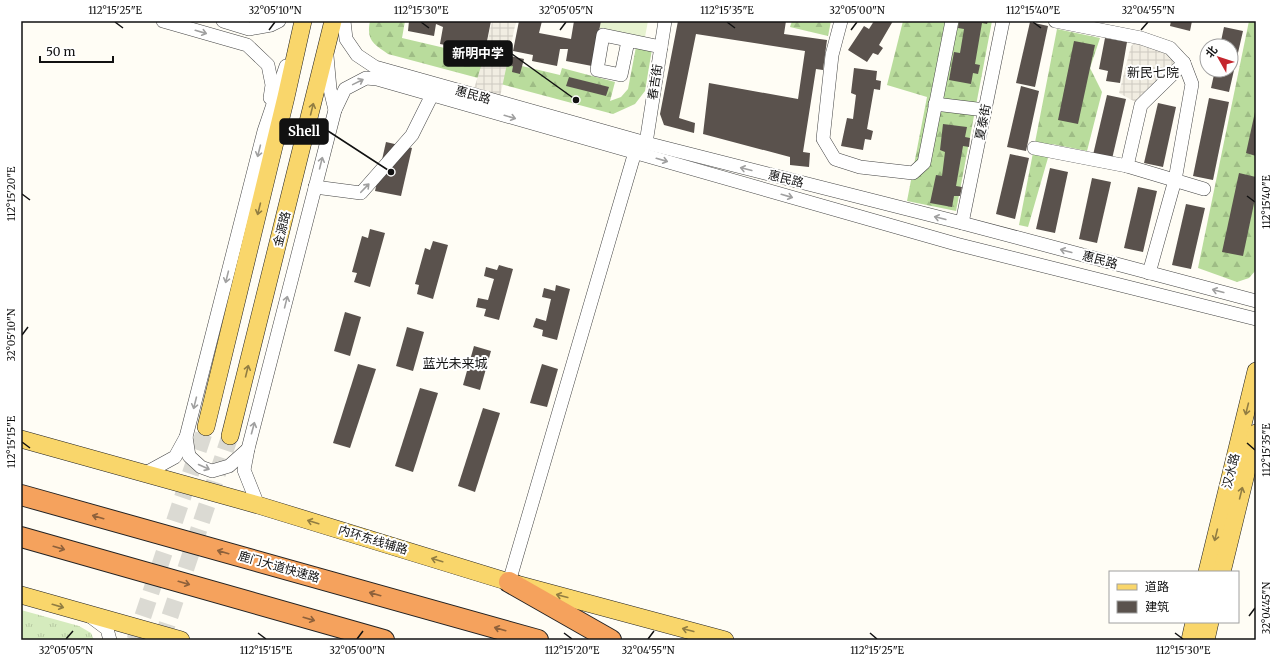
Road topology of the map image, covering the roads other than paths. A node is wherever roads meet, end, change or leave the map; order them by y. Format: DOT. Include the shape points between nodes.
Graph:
graph roads {
  1 [pos="163,21"];
  2 [pos="224,21"];
  3 [pos="279,21"];
  4 [pos="302,21"];
  5 [pos="333,21"];
  6 [pos="344,21"];
  7 [pos="665,21"];
  8 [pos="841,21"];
  9 [pos="952,21"];
  10 [pos="1003,21"];
  11 [pos="1055,21"];
  12 [pos="628,41"];
  13 [pos="661,47"];
  14 [pos="327,48"];
  15 [pos="1184,63"];
  16 [pos="432,95"];
  17 [pos="936,104"];
  18 [pos="334,110"];
  19 [pos="985,110"];
  20 [pos="267,124"];
  21 [pos="646,143"];
  22 [pos="1034,148"];
  23 [pos="635,152"];
  24 [pos="1127,166"];
  25 [pos="1175,180"];
  26 [pos="315,187"];
  27 [pos="1204,188"];
  28 [pos="962,223"];
  29 [pos="1149,273"];
  30 [pos="1256,301"];
  31 [pos="1256,319"];
  32 [pos="1256,371"];
  33 [pos="206,427"];
  34 [pos="1256,433"];
  35 [pos="230,436"];
  36 [pos="186,437"];
  37 [pos="21,439"];
  38 [pos="248,449"];
  39 [pos="144,474"];
  40 [pos="21,495"];
  41 [pos="258,505"];
  42 [pos="21,537"];
  43 [pos="1207,571"];
  44 [pos="1222,571"];
  45 [pos="509,582"];
  46 [pos="21,595"];
  47 [pos="88,614"];
  48 [pos="1194,623"];
  49 [pos="1210,623"];
  50 [pos="110,640"];
  51 [pos="181,640"];
  52 [pos="384,640"];
  53 [pos="538,640"];
  54 [pos="611,640"];
  55 [pos="725,640"];
  56 [pos="1190,640"];
  57 [pos="1206,640"];
  1 -- 20 [label="street, one-way" via="247,45 268,65 272,85"];
  2 -- 3 [label="street" via="249,28 271,25"];
  4 -- 20 [label="street"];
  4 -- 33 [label="main road, one-way" via="285,105"];
  5 -- 14 [label="main road, 金源路"];
  6 -- 21 [label="street, 惠民路" via="346,39 357,55 375,67"];
  7 -- 13 [label="street, 春吉街"];
  8 -- 17 [label="street" via="832,55 823,139 835,159 860,167 913,173 924,163"];
  9 -- 17 [label="street"];
  10 -- 19 [label="street, 夏泰街"];
  11 -- 15 [label="street" via="1141,38 1170,48"];
  12 -- 13 [label="street"];
  13 -- 21 [label="street, 春吉街"];
  14 -- 18 [label="street"];
  35 -- 14 [label="main road, 金源路, one-way"];
  15 -- 24 [label="street" via="1141,105"];
  15 -- 25 [label="street" via="1192,84"];
  18 -- 16 [label="street, 惠民路, one-way" via="345,89 366,78"];
  16 -- 23 [label="street, 惠民路, one-way"];
  26 -- 16 [label="street, one-way" via="361,193 412,135"];
  17 -- 19 [label="street"];
  26 -- 18 [label="street, one-way"];
  19 -- 28 [label="street, 夏泰街"];
  20 -- 36 [label="street, one-way"];
  28 -- 21 [label="street, 惠民路, one-way"];
  22 -- 24 [label="street"];
  23 -- 31 [label="street, 惠民路, one-way" via="956,244"];
  23 -- 45 [label="street"];
  24 -- 25 [label="street"];
  25 -- 27 [label="street"];
  25 -- 29 [label="street"];
  38 -- 26 [label="street, one-way"];
  29 -- 28 [label="street, 惠民路, one-way"];
  30 -- 29 [label="street, 惠民路, one-way"];
  32 -- 43 [label="main road, 汉水路, one-way"];
  44 -- 34 [label="main road, 汉水路, one-way"];
  36 -- 38 [label="street, one-way" via="189,456 201,468 212,471 229,466"];
  36 -- 39 [label="street" via="174,456"];
  37 -- 39 [label="main road, 内环东线辅路"];
  38 -- 41 [label="street" via="244,470"];
  39 -- 41 [label="main road, 内环东线辅路"];
  53 -- 40 [label="highway, 鹿门大道快速路, one-way"];
  45 -- 41 [label="main road, 内环东线辅路, one-way"];
  42 -- 52 [label="highway, one-way"];
  45 -- 54 [label="highway"];
  55 -- 45 [label="main road, 内环东线辅路, one-way"];
  46 -- 47 [label="main road, one-way"];
  47 -- 50 [label="street" via="107,629"];
  47 -- 51 [label="main road"];
  48 -- 56 [label="main road"];
  49 -- 57 [label="main road"];
}
